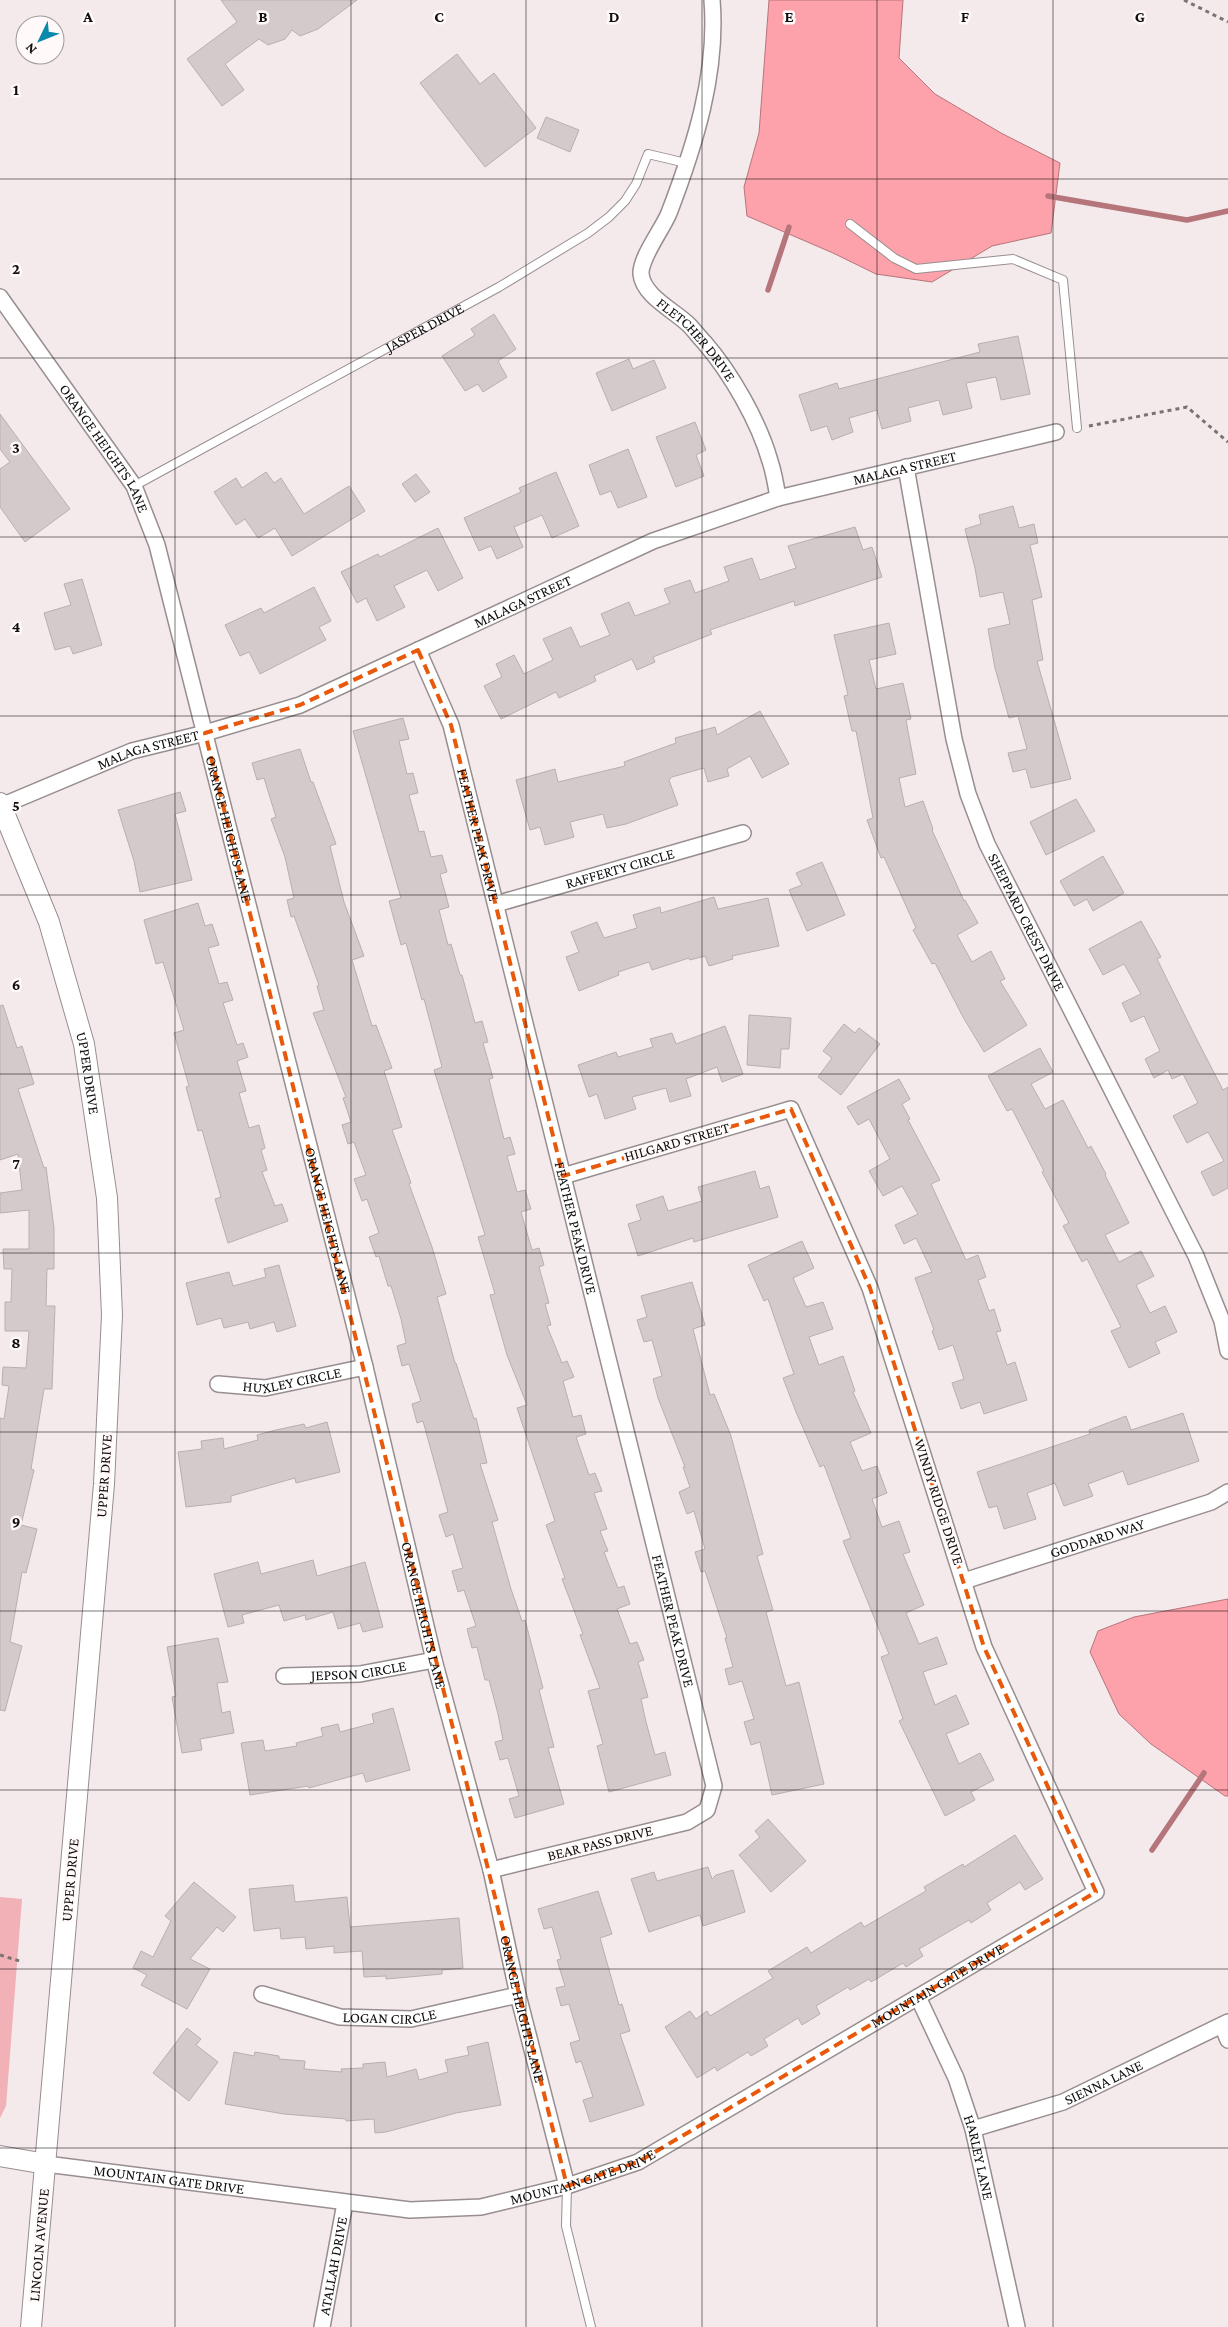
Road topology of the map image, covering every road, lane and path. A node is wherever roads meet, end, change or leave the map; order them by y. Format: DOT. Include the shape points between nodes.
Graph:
graph roads {
  1 [pos="712,0"];
  2 [pos="1184,0"];
  3 [pos="1228,22"];
  4 [pos="686,163"];
  5 [pos="850,224"];
  6 [pos="0,297"];
  7 [pos="1077,428"];
  8 [pos="1056,432"];
  9 [pos="1228,442"];
  10 [pos="906,467"];
  11 [pos="134,486"];
  12 [pos="778,498"];
  13 [pos="418,650"];
  14 [pos="205,733"];
  15 [pos="1,805"];
  16 [pos="743,833"];
  17 [pos="496,904"];
  18 [pos="791,1109"];
  19 [pos="563,1176"];
  20 [pos="1228,1351"];
  21 [pos="365,1367"];
  22 [pos="218,1384"];
  23 [pos="1228,1492"];
  24 [pos="964,1581"];
  25 [pos="434,1660"];
  26 [pos="284,1676"];
  27 [pos="707,1810"];
  28 [pos="491,1870"];
  29 [pos="1096,1892"];
  30 [pos="0,1955"];
  31 [pos="23,1962"];
  32 [pos="262,1994"];
  33 [pos="518,1995"];
  34 [pos="918,1997"];
  35 [pos="1225,2024"];
  36 [pos="1228,2040"];
  37 [pos="973,2129"];
  38 [pos="0,2156"];
  39 [pos="46,2164"];
  40 [pos="566,2186"];
  41 [pos="345,2203"];
  42 [pos="31,2327"];
  43 [pos="322,2327"];
  44 [pos="592,2327"];
  45 [pos="1017,2327"];
  1 -- 4 [label="street" via="714,31 709,77"];
  2 -- 3 [label="path"];
  4 -- 11 [label="lane, JASPER DRIVE" via="648,154 625,201 588,234 499,287"];
  4 -- 12 [label="street, FLETCHER DRIVE" via="659,234 641,263 641,276 650,293 689,325 725,372 757,428 770,460"];
  5 -- 7 [label="lane" via="894,258 916,269 1013,259 1063,280"];
  6 -- 11 [label="street, ORANGE HEIGHTS LANE"];
  7 -- 9 [label="path" via="1187,407"];
  8 -- 10 [label="street, MALAGA STREET"];
  10 -- 12 [label="street, MALAGA STREET"];
  10 -- 20 [label="street, SHEPPARD CREST DRIVE" via="954,739 968,794 987,844 1196,1256 1222,1321"];
  11 -- 14 [label="street, ORANGE HEIGHTS LANE" via="157,545"];
  12 -- 13 [label="street, MALAGA STREET" via="653,541"];
  13 -- 14 [label="street, MALAGA STREET" via="300,705"];
  13 -- 17 [label="street, FEATHER PEAK DRIVE" via="451,726"];
  14 -- 15 [label="street, MALAGA STREET" via="132,751"];
  14 -- 21 [label="street, ORANGE HEIGHTS LANE"];
  15 -- 39 [label="main road, UPPER DRIVE" via="50,922 84,1044 107,1198 112,1315 104,1484"];
  16 -- 17 [label="street, RAFFERTY CIRCLE"];
  17 -- 19 [label="street, FEATHER PEAK DRIVE"];
  18 -- 19 [label="street, HILGARD STREET"];
  18 -- 24 [label="street, WINDY RIDGE DRIVE" via="870,1288"];
  19 -- 27 [label="street, FEATHER PEAK DRIVE" via="714,1786"];
  21 -- 22 [label="street, HUXLEY CIRCLE" via="265,1388"];
  21 -- 25 [label="street, ORANGE HEIGHTS LANE"];
  23 -- 24 [label="street, GODDARD WAY" via="1211,1502"];
  24 -- 29 [label="street, WINDY RIDGE DRIVE" via="984,1647"];
  25 -- 26 [label="street, JEPSON CIRCLE" via="360,1674"];
  25 -- 28 [label="street, ORANGE HEIGHTS LANE"];
  27 -- 28 [label="street, BEAR PASS DRIVE" via="687,1822"];
  28 -- 33 [label="street, ORANGE HEIGHTS LANE"];
  29 -- 34 [label="street, MOUNTAIN GATE DRIVE"];
  30 -- 31 [label="path"];
  32 -- 33 [label="street, LOGAN CIRCLE" via="340,2017 411,2019"];
  33 -- 40 [label="street, ORANGE HEIGHTS LANE"];
  34 -- 37 [label="street, HARLEY LANE" via="956,2078"];
  34 -- 40 [label="street, MOUNTAIN GATE DRIVE" via="638,2162"];
  35 -- 36 [label="street"];
  35 -- 37 [label="street, SIENNA LANE" via="1063,2102"];
  37 -- 45 [label="street, HARLEY LANE"];
  38 -- 39 [label="main road, MOUNTAIN GATE DRIVE"];
  39 -- 41 [label="street, MOUNTAIN GATE DRIVE"];
  39 -- 42 [label="main road, LINCOLN AVENUE"];
  40 -- 41 [label="street, MOUNTAIN GATE DRIVE" via="481,2207 410,2210"];
  40 -- 44 [label="lane" via="566,2226"];
  41 -- 43 [label="street, ATALLAH DRIVE"];
}
